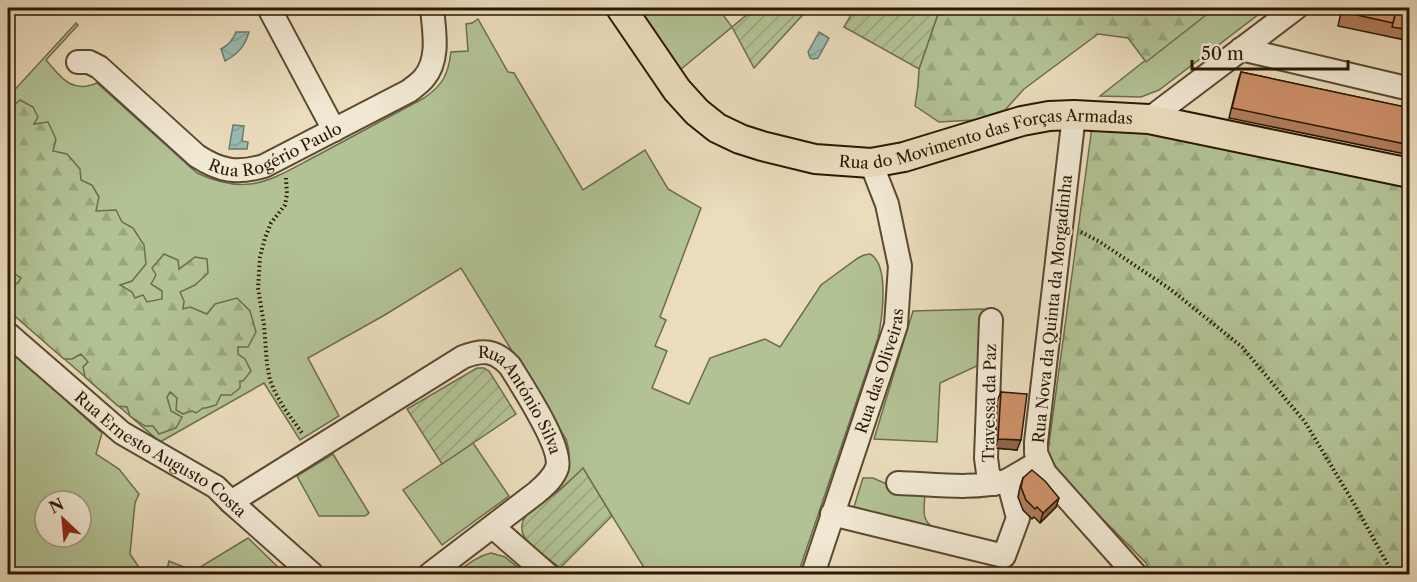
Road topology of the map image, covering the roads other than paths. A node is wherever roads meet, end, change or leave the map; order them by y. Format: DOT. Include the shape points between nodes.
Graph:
graph roads {
  1 [pos="269,8"];
  2 [pos="432,8"];
  3 [pos="621,8"];
  4 [pos="1296,8"];
  5 [pos="1241,49"];
  6 [pos="78,62"];
  7 [pos="1402,87"];
  8 [pos="1074,115"];
  9 [pos="1149,119"];
  10 [pos="334,130"];
  11 [pos="871,163"];
  12 [pos="1410,173"];
  13 [pos="991,320"];
  14 [pos="8,334"];
  15 [pos="1039,462"];
  16 [pos="1001,482"];
  17 [pos="898,483"];
  18 [pos="231,502"];
  19 [pos="832,514"];
  20 [pos="493,527"];
  21 [pos="312,574"];
  22 [pos="430,574"];
  23 [pos="547,574"];
  24 [pos="813,574"];
  25 [pos="1135,574"];
  1 -- 10 [label="street"];
  2 -- 10 [label="street, Rua Rogério Paulo" via="434,59 424,78 409,92"];
  3 -- 11 [label="main road, Rua do Movimento das Forças Armadas" via="677,90 717,128 783,153"];
  4 -- 5 [label="street"];
  5 -- 7 [label="street"];
  5 -- 9 [label="street"];
  6 -- 10 [label="street, Rua Rogério Paulo" via="99,67 197,156 216,167 249,171"];
  8 -- 9 [label="main road, Rua do Movimento das Forças Armadas"];
  8 -- 11 [label="main road, Rua do Movimento das Forças Armadas" via="1022,120 904,157"];
  8 -- 15 [label="street, Rua Nova da Quinta da Morgadinha" via="1036,442"];
  9 -- 12 [label="main road, Rua do Movimento das Forças Armadas"];
  11 -- 19 [label="street, Rua das Oliveiras" via="887,204 900,266 896,325"];
  13 -- 16 [label="street, Travessa da Paz" via="986,458 988,473"];
  14 -- 18 [label="street, Rua Ernesto Augusto Costa" via="122,434 216,487"];
  15 -- 16 [label="street"];
  15 -- 25 [label="street, Rua Nova da Quinta da Morgadinha"];
  16 -- 17 [label="street" via="978,486"];
  16 -- 19 [label="street, Travessa da Paz" via="1018,518 1004,556"];
  18 -- 20 [label="street, Rua António Silva" via="463,357 490,353 510,366 550,436 558,466 550,480"];
  18 -- 21 [label="street, Rua Ernesto Augusto Costa"];
  19 -- 24 [label="street, Rua das Oliveiras"];
  20 -- 22 [label="street, Rua António Silva"];
  20 -- 23 [label="street"];
}
